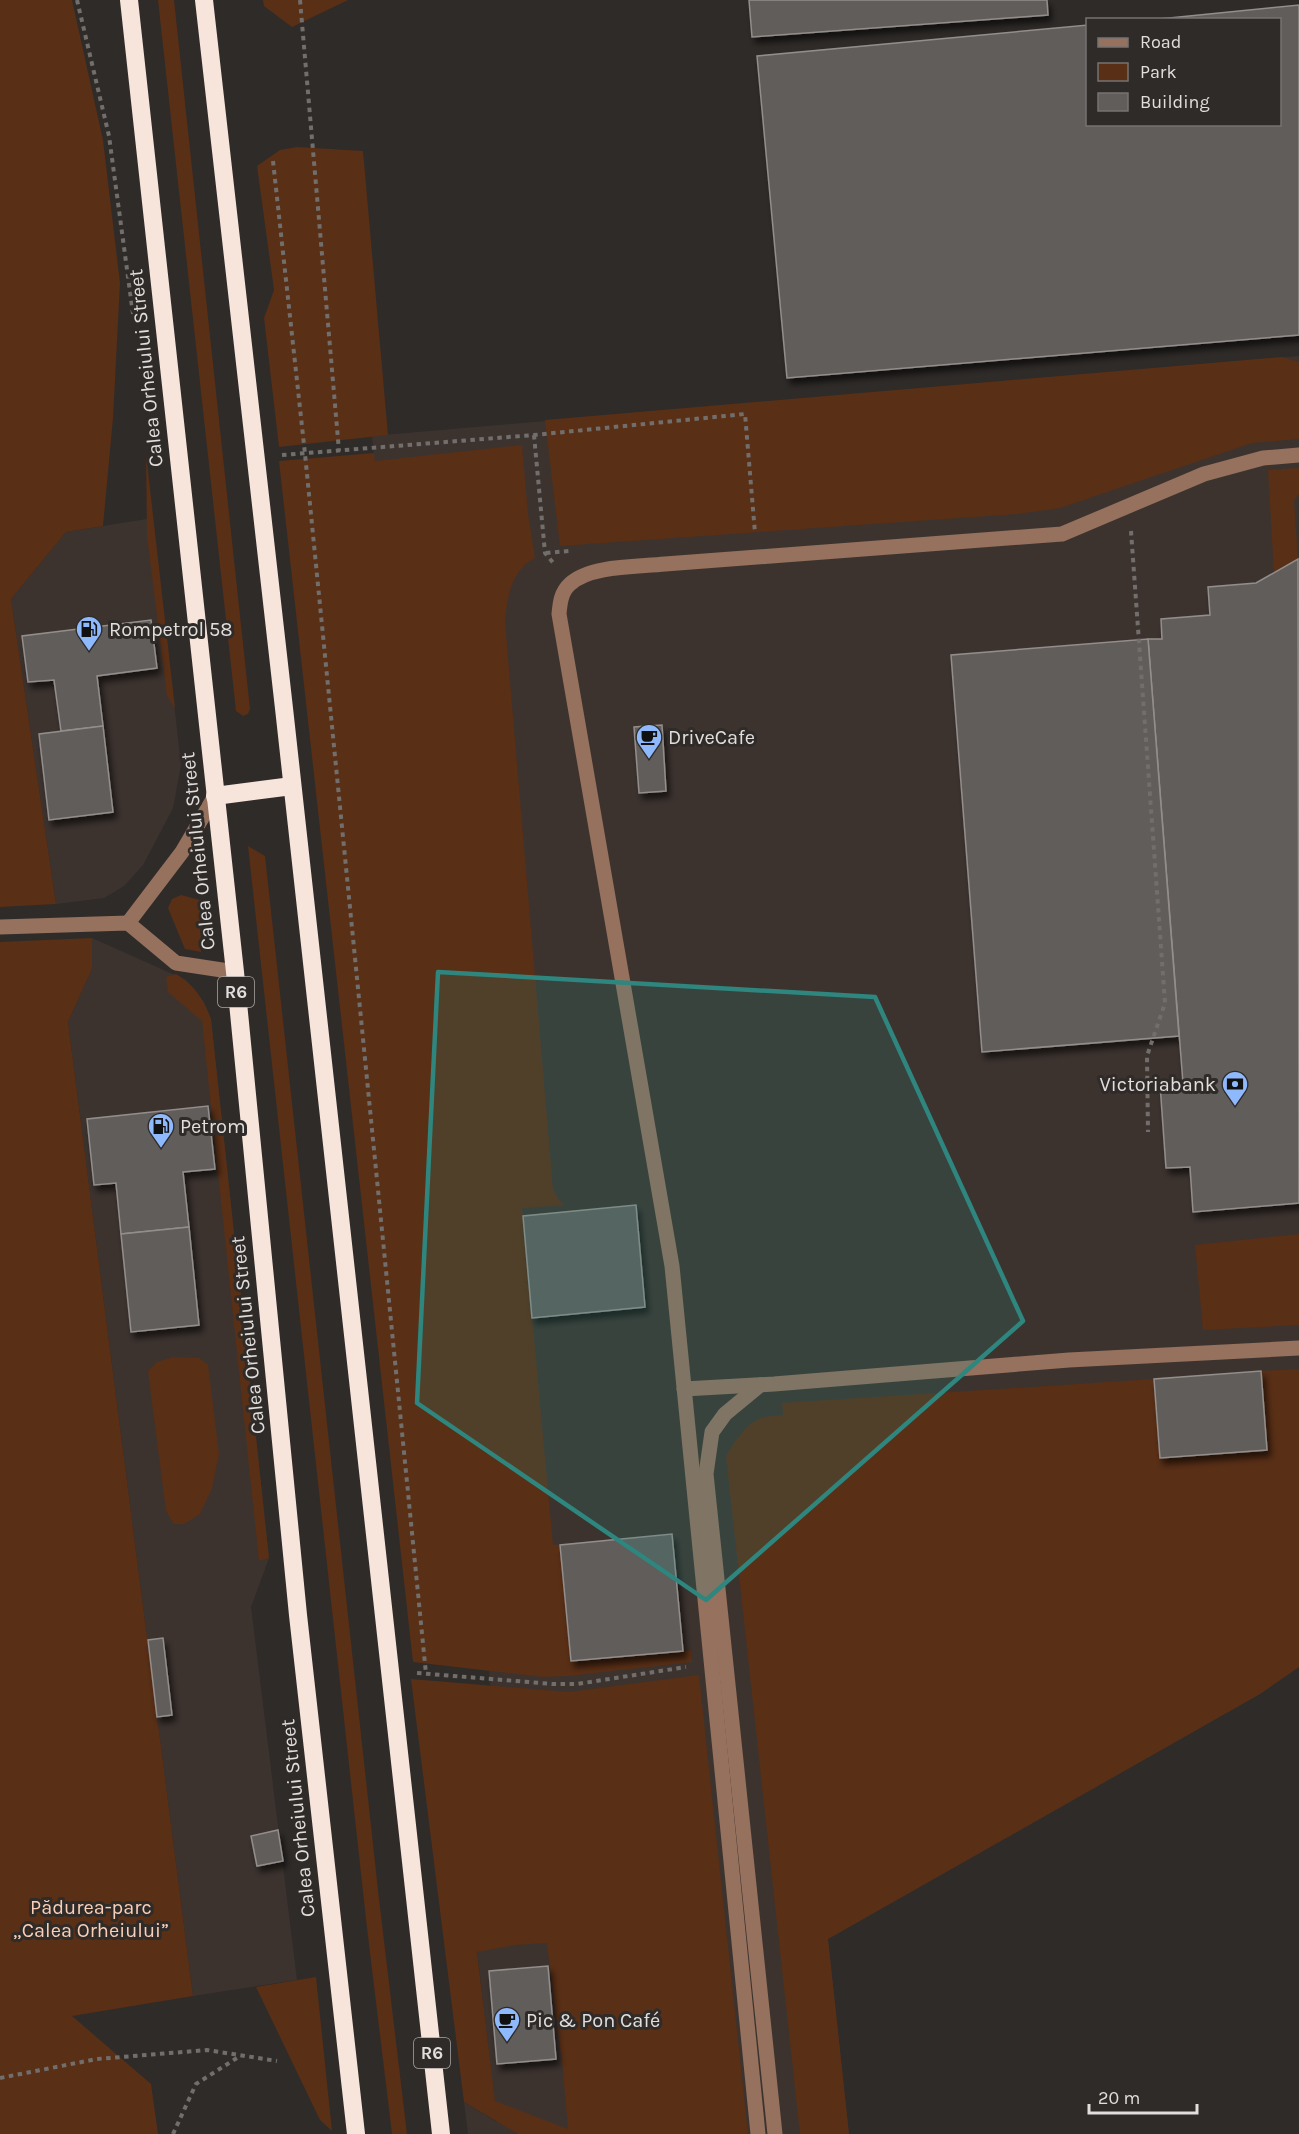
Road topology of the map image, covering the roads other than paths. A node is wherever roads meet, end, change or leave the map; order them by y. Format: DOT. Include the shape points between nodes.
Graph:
graph roads {
  1 [pos="129,0"];
  2 [pos="204,0"];
  3 [pos="1299,455"];
  4 [pos="292,786"];
  5 [pos="215,796"];
  6 [pos="128,923"];
  7 [pos="0,927"];
  8 [pos="234,972"];
  9 [pos="1299,1348"];
  10 [pos="760,1384"];
  11 [pos="726,1387"];
  12 [pos="684,1389"];
  13 [pos="725,1414"];
  14 [pos="356,2134"];
  15 [pos="441,2134"];
  16 [pos="758,2134"];
  17 [pos="775,2134"];
  1 -- 5 [label="highway, Calea Orheiului Street / R6"];
  2 -- 4 [label="highway, R6"];
  3 -- 12 [label="lane" via="1263,458 1204,474 1062,534 600,571 570,584 561,597 559,614 672,1266"];
  4 -- 5 [label="highway"];
  4 -- 15 [label="highway, R6"];
  5 -- 6 [label="lane" via="182,852"];
  5 -- 8 [label="highway, Calea Orheiului Street / R6"];
  6 -- 7 [label="lane"];
  6 -- 8 [label="lane" via="176,963"];
  8 -- 14 [label="highway, Calea Orheiului Street / R6" via="299,1626"];
  9 -- 10 [label="lane" via="1069,1360"];
  10 -- 11 [label="lane"];
  10 -- 13 [label="lane"];
  11 -- 12 [label="lane"];
  11 -- 13 [label="lane"];
  12 -- 16 [label="lane"];
  13 -- 17 [label="lane" via="712,1432 706,1474"];
}
